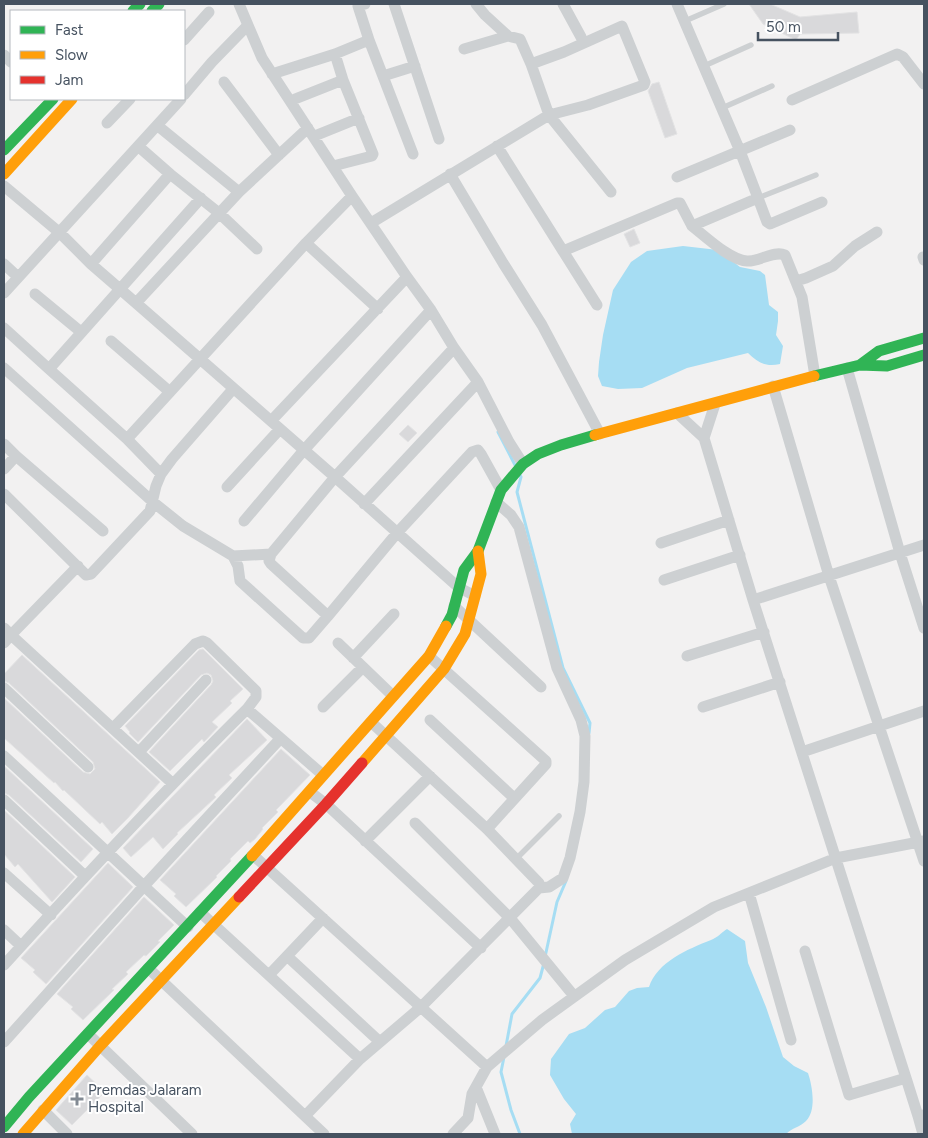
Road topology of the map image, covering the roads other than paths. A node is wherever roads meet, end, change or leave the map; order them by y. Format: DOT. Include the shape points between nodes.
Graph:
graph roads {
  1 [pos="239,4"];
  2 [pos="394,4"];
  3 [pos="476,4"];
  4 [pos="563,4"];
  5 [pos="677,4"];
  6 [pos="724,4"];
  7 [pos="360,5"];
  8 [pos="209,12"];
  9 [pos="685,21"];
  10 [pos="248,25"];
  11 [pos="508,36"];
  12 [pos="581,37"];
  13 [pos="185,39"];
  14 [pos="369,40"];
  15 [pos="751,45"];
  16 [pos="464,49"];
  17 [pos="335,54"];
  18 [pos="531,64"];
  19 [pos="415,66"];
  20 [pos="704,66"];
  21 [pos="272,74"];
  22 [pos="383,76"];
  23 [pos="343,80"];
  24 [pos="224,82"];
  25 [pos="924,84"];
  26 [pos="772,86"];
  27 [pos="185,95"];
  28 [pos="295,99"];
  29 [pos="51,100"];
  30 [pos="53,100"];
  31 [pos="71,100"];
  32 [pos="129,100"];
  33 [pos="180,100"];
  34 [pos="792,100"];
  35 [pos="62,108"];
  36 [pos="722,108"];
  37 [pos="549,115"];
  38 [pos="359,118"];
  39 [pos="107,123"];
  40 [pos="158,126"];
  41 [pos="790,130"];
  42 [pos="312,131"];
  43 [pos="439,139"];
  44 [pos="138,146"];
  45 [pos="497,146"];
  46 [pos="4,150"];
  47 [pos="740,151"];
  48 [pos="413,154"];
  49 [pos="279,155"];
  50 [pos="332,166"];
  51 [pos="4,174"];
  52 [pos="170,174"];
  53 [pos="450,174"];
  54 [pos="816,175"];
  55 [pos="677,178"];
  56 [pos="4,186"];
  57 [pos="239,192"];
  58 [pos="611,192"];
  59 [pos="352,196"];
  60 [pos="201,198"];
  61 [pos="758,198"];
  62 [pos="822,202"];
  63 [pos="220,213"];
  64 [pos="371,223"];
  65 [pos="692,226"];
  66 [pos="60,232"];
  67 [pos="877,232"];
  68 [pos="306,242"];
  69 [pos="257,249"];
  70 [pos="563,251"];
  71 [pos="4,264"];
  72 [pos="91,264"];
  73 [pos="18,277"];
  74 [pos="407,278"];
  75 [pos="796,281"];
  76 [pos="120,288"];
  77 [pos="4,292"];
  78 [pos="35,294"];
  79 [pos="136,303"];
  80 [pos="597,305"];
  81 [pos="378,309"];
  82 [pos="431,310"];
  83 [pos="4,328"];
  84 [pos="81,332"];
  85 [pos="924,338"];
  86 [pos="112,341"];
  87 [pos="454,348"];
  88 [pos="924,356"];
  89 [pos="199,359"];
  90 [pos="860,365"];
  91 [pos="4,368"];
  92 [pos="847,368"];
  93 [pos="49,369"];
  94 [pos="815,376"];
  95 [pos="478,382"];
  96 [pos="773,386"];
  97 [pos="233,389"];
  98 [pos="170,392"];
  99 [pos="715,404"];
  100 [pos="677,413"];
  101 [pos="271,421"];
  102 [pos="280,429"];
  103 [pos="600,434"];
  104 [pos="704,438"];
  105 [pos="127,439"];
  106 [pos="4,444"];
  107 [pos="304,450"];
  108 [pos="16,456"];
  109 [pos="521,466"];
  110 [pos="4,469"];
  111 [pos="161,474"];
  112 [pos="336,477"];
  113 [pos="227,487"];
  114 [pos="501,489"];
  115 [pos="4,494"];
  116 [pos="153,502"];
  117 [pos="496,502"];
  118 [pos="364,504"];
  119 [pos="730,520"];
  120 [pos="244,521"];
  121 [pos="103,531"];
  122 [pos="397,533"];
  123 [pos="661,543"];
  124 [pos="924,546"];
  125 [pos="478,551"];
  126 [pos="900,553"];
  127 [pos="271,554"];
  128 [pos="740,555"];
  129 [pos="233,556"];
  130 [pos="78,566"];
  131 [pos="829,576"];
  132 [pos="664,580"];
  133 [pos="458,587"];
  134 [pos="475,596"];
  135 [pos="753,600"];
  136 [pos="454,606"];
  137 [pos="394,614"];
  138 [pos="328,616"];
  139 [pos="469,619"];
  140 [pos="924,628"];
  141 [pos="764,632"];
  142 [pos="6,635"];
  143 [pos="338,643"];
  144 [pos="429,656"];
  145 [pos="687,656"];
  146 [pos="353,658"];
  147 [pos="363,667"];
  148 [pos="444,669"];
  149 [pos="206,680"];
  150 [pos="780,682"];
  151 [pos="542,687"];
  152 [pos="4,688"];
  153 [pos="393,696"];
  154 [pos="703,706"];
  155 [pos="324,707"];
  156 [pos="247,709"];
  157 [pos="924,711"];
  158 [pos="430,720"];
  159 [pos="370,722"];
  160 [pos="880,727"];
  161 [pos="113,728"];
  162 [pos="386,736"];
  163 [pos="280,739"];
  164 [pos="139,752"];
  165 [pos="802,752"];
  166 [pos="4,756"];
  167 [pos="88,767"];
  168 [pos="324,776"];
  169 [pos="430,776"];
  170 [pos="172,783"];
  171 [pos="310,792"];
  172 [pos="514,798"];
  173 [pos="4,800"];
  174 [pos="326,804"];
  175 [pos="559,816"];
  176 [pos="416,822"];
  177 [pos="487,829"];
  178 [pos="365,841"];
  179 [pos="921,842"];
  180 [pos="108,853"];
  181 [pos="253,855"];
  182 [pos="517,858"];
  183 [pos="836,858"];
  184 [pos="924,861"];
  185 [pos="268,868"];
  186 [pos="4,873"];
  187 [pos="85,876"];
  188 [pos="144,886"];
  189 [pos="539,888"];
  190 [pos="749,893"];
  191 [pos="200,912"];
  192 [pos="51,915"];
  193 [pos="323,918"];
  194 [pos="510,918"];
  195 [pos="214,925"];
  196 [pos="188,926"];
  197 [pos="4,930"];
  198 [pos="22,946"];
  199 [pos="481,948"];
  200 [pos="805,950"];
  201 [pos="287,956"];
  202 [pos="4,965"];
  203 [pos="148,968"];
  204 [pos="268,975"];
  205 [pos="162,981"];
  206 [pos="574,996"];
  207 [pos="421,1007"];
  208 [pos="88,1034"];
  209 [pos="5,1037"];
  210 [pos="791,1040"];
  211 [pos="380,1042"];
  212 [pos="100,1046"];
  213 [pos="360,1059"];
  214 [pos="487,1067"];
  215 [pos="906,1078"];
  216 [pos="476,1087"];
  217 [pos="43,1110"];
  218 [pos="305,1116"];
  219 [pos="921,1116"];
  220 [pos="4,1127"];
  221 [pos="23,1134"];
  222 [pos="67,1134"];
  223 [pos="192,1134"];
  224 [pos="324,1134"];
  225 [pos="453,1134"];
  226 [pos="495,1134"];
  227 [pos="923,1134"];
  1 -- 10 [label="street"];
  2 -- 19 [label="street"];
  3 -- 11 [label="street"];
  4 -- 12 [label="street"];
  5 -- 9 [label="street"];
  6 -- 9 [label="lane"];
  7 -- 14 [label="street"];
  8 -- 13 [label="street"];
  9 -- 20 [label="street"];
  10 -- 21 [label="street"];
  10 -- 27 [label="street"];
  11 -- 16 [label="street"];
  11 -- 18 [label="street" via="520,39"];
  14 -- 17 [label="street"];
  14 -- 22 [label="street"];
  15 -- 20 [label="lane"];
  17 -- 21 [label="street"];
  17 -- 23 [label="street"];
  18 -- 37 [label="street"];
  18 -- 37 [label="street" via="622,26 645,82 588,105"];
  19 -- 22 [label="street"];
  19 -- 43 [label="street"];
  20 -- 36 [label="street"];
  21 -- 42 [label="street"];
  22 -- 48 [label="street"];
  23 -- 28 [label="street"];
  23 -- 38 [label="street"];
  24 -- 49 [label="street"];
  25 -- 34 [label="street" via="903,56 897,54"];
  26 -- 36 [label="lane"];
  29 -- 46 [label="street"];
  30 -- 35 [label="street"];
  31 -- 35 [label="street"];
  32 -- 39 [label="street"];
  33 -- 40 [label="street"];
  35 -- 51 [label="street"];
  36 -- 47 [label="street"];
  37 -- 45 [label="street"];
  37 -- 58 [label="street"];
  38 -- 42 [label="street"];
  38 -- 50 [label="street" via="373,155"];
  40 -- 44 [label="street"];
  40 -- 57 [label="street"];
  41 -- 47 [label="street"];
  42 -- 49 [label="street"];
  42 -- 50 [label="street"];
  44 -- 52 [label="street"];
  44 -- 66 [label="street"];
  45 -- 53 [label="street"];
  45 -- 70 [label="street"];
  47 -- 55 [label="street"];
  47 -- 61 [label="street"];
  49 -- 57 [label="street"];
  50 -- 59 [label="street"];
  52 -- 60 [label="street"];
  52 -- 72 [label="street"];
  53 -- 64 [label="street"];
  53 -- 103 [label="street" via="542,325"];
  54 -- 61 [label="lane"];
  56 -- 66 [label="street"];
  57 -- 63 [label="street"];
  59 -- 64 [label="street"];
  59 -- 68 [label="street"];
  60 -- 63 [label="street"];
  60 -- 76 [label="street"];
  61 -- 62 [label="street" via="770,224"];
  61 -- 65 [label="street"];
  63 -- 69 [label="street"];
  63 -- 79 [label="street"];
  64 -- 74 [label="street"];
  65 -- 70 [label="street" via="677,203"];
  65 -- 75 [label="street" via="740,260 749,262 782,254"];
  66 -- 72 [label="street"];
  66 -- 73 [label="street"];
  67 -- 75 [label="street" via="833,266"];
  68 -- 81 [label="street"];
  68 -- 89 [label="street"];
  70 -- 80 [label="street"];
  71 -- 73 [label="street"];
  72 -- 76 [label="street"];
  73 -- 77 [label="street"];
  74 -- 81 [label="street"];
  74 -- 82 [label="street"];
  75 -- 94 [label="street" via="802,297"];
  76 -- 79 [label="street"];
  76 -- 84 [label="street"];
  78 -- 84 [label="street"];
  79 -- 89 [label="street"];
  81 -- 101 [label="street"];
  82 -- 87 [label="street"];
  82 -- 107 [label="street"];
  83 -- 93 [label="street"];
  84 -- 93 [label="street"];
  85 -- 90 [label="street" via="879,351"];
  86 -- 98 [label="street"];
  87 -- 95 [label="street"];
  87 -- 112 [label="street"];
  88 -- 90 [label="street" via="887,366"];
  89 -- 97 [label="street"];
  89 -- 98 [label="street"];
  90 -- 92 [label="street"];
  91 -- 116 [label="street"];
  92 -- 94 [label="street"];
  92 -- 126 [label="street"];
  93 -- 105 [label="street"];
  94 -- 96 [label="street"];
  95 -- 109 [label="street"];
  95 -- 118 [label="street"];
  96 -- 99 [label="street"];
  96 -- 131 [label="street"];
  97 -- 101 [label="street"];
  97 -- 111 [label="street"];
  98 -- 105 [label="street"];
  99 -- 100 [label="street"];
  99 -- 104 [label="street"];
  100 -- 103 [label="street"];
  100 -- 104 [label="street"];
  101 -- 102 [label="street"];
  102 -- 107 [label="street"];
  102 -- 113 [label="street"];
  103 -- 109 [label="street" via="538,454"];
  104 -- 119 [label="street"];
  105 -- 111 [label="street"];
  106 -- 108 [label="street"];
  107 -- 112 [label="street"];
  107 -- 120 [label="street"];
  108 -- 110 [label="street"];
  108 -- 121 [label="street"];
  109 -- 114 [label="street"];
  111 -- 116 [label="street"];
  112 -- 118 [label="street"];
  112 -- 127 [label="street"];
  114 -- 117 [label="street"];
  114 -- 122 [label="street" via="482,454 478,450 472,452"];
  115 -- 130 [label="street"];
  116 -- 129 [label="street" via="183,526"];
  116 -- 130 [label="street" via="150,511 91,574 86,574"];
  117 -- 125 [label="street"];
  117 -- 189 [label="street" via="519,527 557,668 585,736 584,782 570,858 563,878 549,888"];
  118 -- 122 [label="street"];
  119 -- 123 [label="street"];
  119 -- 128 [label="street"];
  122 -- 133 [label="street"];
  122 -- 138 [label="street"];
  124 -- 126 [label="street"];
  125 -- 133 [label="street" via="464,570"];
  125 -- 134 [label="street" via="481,574"];
  126 -- 131 [label="street"];
  126 -- 140 [label="street"];
  127 -- 129 [label="street"];
  127 -- 138 [label="street" via="274,568"];
  128 -- 132 [label="street"];
  128 -- 135 [label="street"];
  129 -- 138 [label="street" via="240,581 303,638 309,638"];
  130 -- 142 [label="street"];
  131 -- 135 [label="street"];
  131 -- 160 [label="street"];
  133 -- 134 [label="street"];
  133 -- 136 [label="street"];
  134 -- 139 [label="street"];
  135 -- 141 [label="street"];
  136 -- 139 [label="street"];
  136 -- 144 [label="street"];
  137 -- 146 [label="street"];
  139 -- 148 [label="street" via="465,634"];
  139 -- 151 [label="street"];
  141 -- 145 [label="street"];
  141 -- 150 [label="street"];
  142 -- 161 [label="street"];
  143 -- 146 [label="street"];
  144 -- 148 [label="street"];
  144 -- 153 [label="street"];
  146 -- 147 [label="street"];
  147 -- 153 [label="street"];
  147 -- 155 [label="street"];
  148 -- 162 [label="street"];
  148 -- 172 [label="street" via="546,761"];
  149 -- 164 [label="street"];
  150 -- 154 [label="street"];
  150 -- 165 [label="street"];
  152 -- 167 [label="street"];
  153 -- 159 [label="street"];
  156 -- 161 [label="street" via="256,691 207,643 199,642"];
  156 -- 163 [label="street"];
  156 -- 170 [label="street"];
  157 -- 160 [label="street"];
  158 -- 172 [label="street"];
  159 -- 162 [label="street"];
  159 -- 168 [label="street"];
  160 -- 165 [label="street"];
  160 -- 179 [label="street"];
  161 -- 164 [label="street"];
  162 -- 169 [label="street"];
  162 -- 174 [label="street"];
  163 -- 168 [label="street"];
  163 -- 188 [label="street"];
  164 -- 170 [label="street"];
  165 -- 183 [label="street"];
  166 -- 180 [label="street"];
  168 -- 171 [label="street"];
  169 -- 177 [label="street"];
  169 -- 178 [label="street"];
  170 -- 180 [label="street"];
  171 -- 174 [label="street"];
  171 -- 181 [label="street"];
  172 -- 177 [label="street"];
  173 -- 187 [label="street"];
  174 -- 178 [label="street"];
  174 -- 185 [label="street"];
  175 -- 182 [label="lane"];
  176 -- 194 [label="street"];
  177 -- 182 [label="street"];
  178 -- 199 [label="street"];
  179 -- 183 [label="street"];
  179 -- 184 [label="street"];
  180 -- 187 [label="street"];
  180 -- 188 [label="street"];
  181 -- 185 [label="street"];
  181 -- 191 [label="street"];
  182 -- 189 [label="street"];
  183 -- 190 [label="street"];
  183 -- 215 [label="street"];
  185 -- 193 [label="street"];
  185 -- 195 [label="street"];
  186 -- 192 [label="street"];
  187 -- 192 [label="street"];
  188 -- 196 [label="street"];
  188 -- 209 [label="street"];
  189 -- 194 [label="street"];
  190 -- 206 [label="street" via="714,907 625,960"];
  190 -- 210 [label="street"];
  191 -- 195 [label="street"];
  191 -- 196 [label="street"];
  192 -- 198 [label="street"];
  193 -- 201 [label="street"];
  193 -- 207 [label="street"];
  194 -- 199 [label="street"];
  194 -- 206 [label="street"];
  195 -- 204 [label="street"];
  195 -- 205 [label="street"];
  196 -- 203 [label="street"];
  197 -- 198 [label="street"];
  198 -- 202 [label="street"];
  199 -- 207 [label="street"];
  200 -- 215 [label="street" via="849,1095"];
  201 -- 204 [label="street"];
  201 -- 211 [label="street"];
  203 -- 205 [label="street"];
  203 -- 208 [label="street"];
  204 -- 213 [label="street"];
  205 -- 212 [label="street"];
  205 -- 218 [label="street"];
  206 -- 214 [label="street"];
  207 -- 211 [label="street"];
  207 -- 214 [label="street"];
  208 -- 212 [label="street"];
  208 -- 220 [label="street"];
  211 -- 213 [label="street"];
  212 -- 217 [label="street"];
  212 -- 223 [label="street"];
  213 -- 218 [label="street"];
  214 -- 216 [label="street"];
  215 -- 219 [label="street"];
  216 -- 225 [label="street" via="468,1118"];
  216 -- 226 [label="street"];
  217 -- 221 [label="street"];
  217 -- 222 [label="street"];
  218 -- 224 [label="street"];
  219 -- 227 [label="street"];
}
